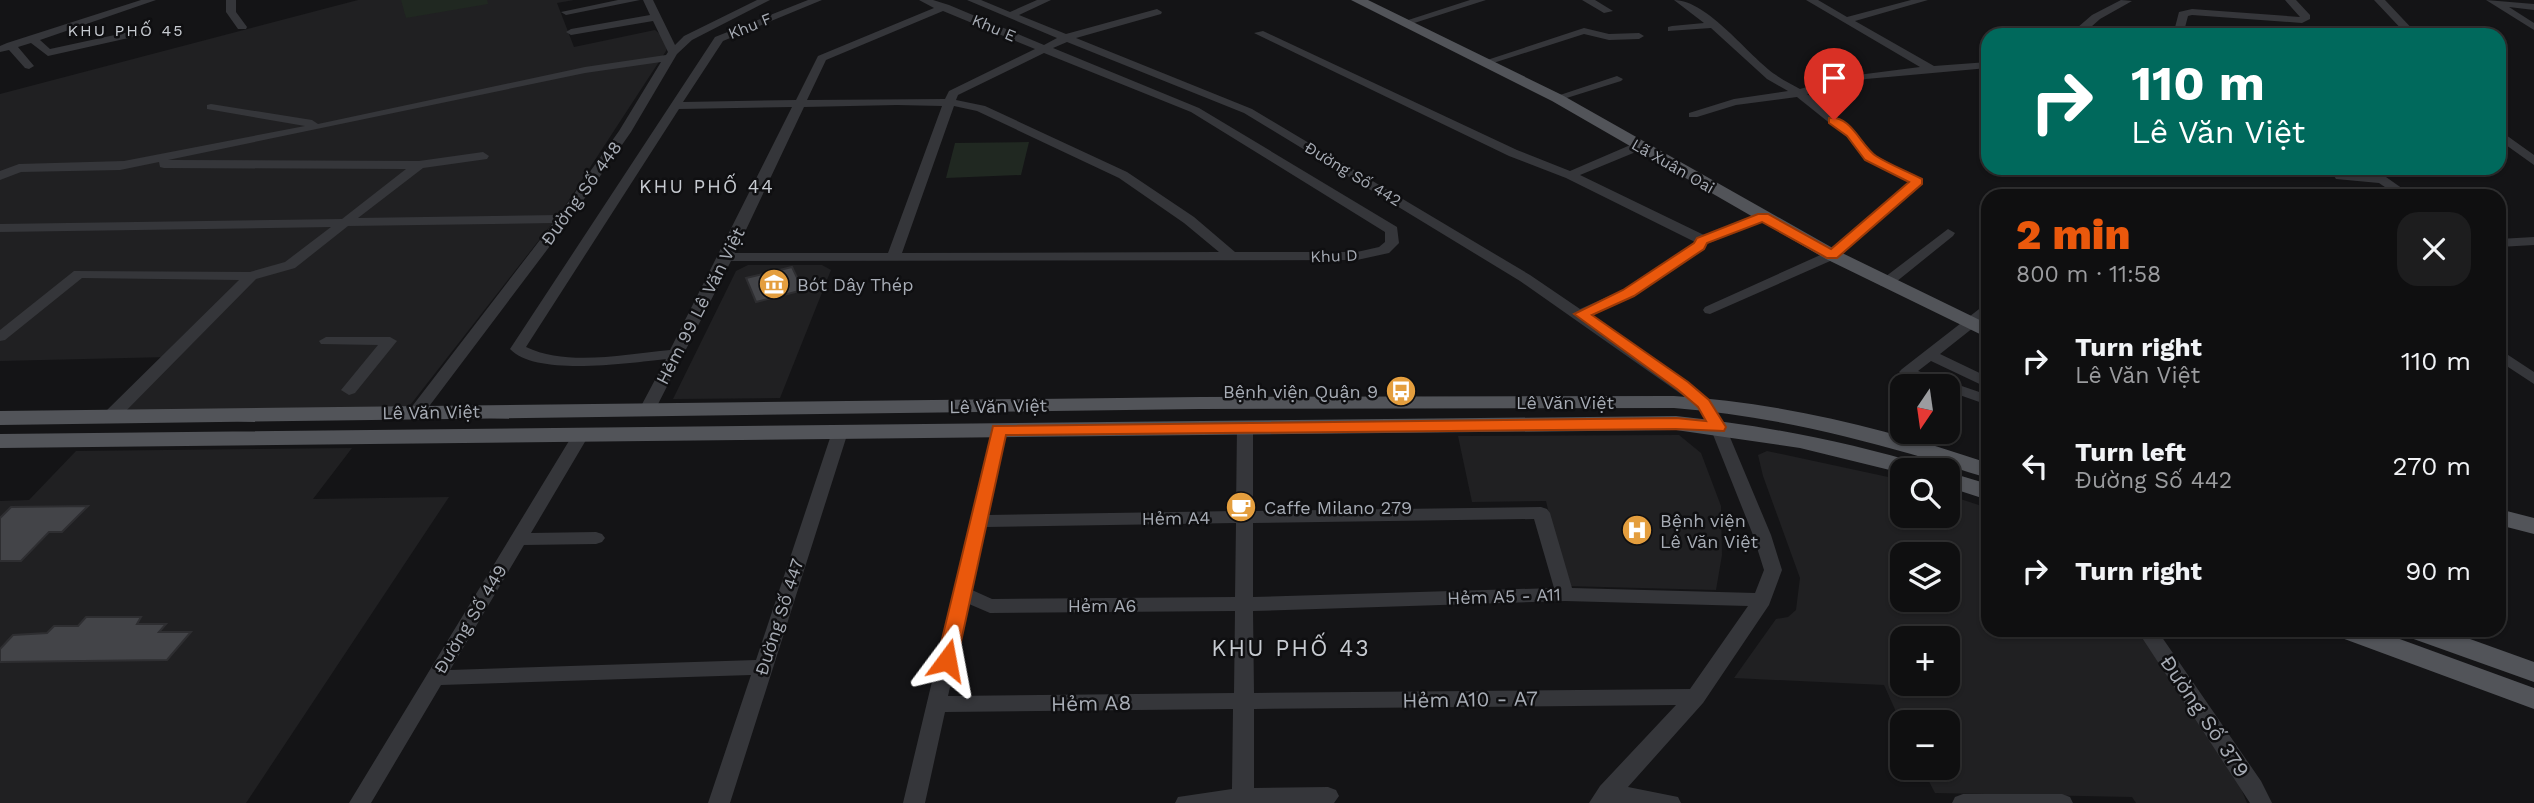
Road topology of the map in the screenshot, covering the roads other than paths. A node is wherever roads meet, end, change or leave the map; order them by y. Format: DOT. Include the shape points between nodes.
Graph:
graph roads {
  1 [pos="151,0"];
  2 [pos="231,0"];
  3 [pos="635,0"];
  4 [pos="648,0"];
  5 [pos="765,0"];
  6 [pos="817,0"];
  7 [pos="924,0"];
  8 [pos="972,0"];
  9 [pos="1046,0"];
  10 [pos="1481,0"];
  11 [pos="1587,0"];
  12 [pos="1679,0"];
  13 [pos="1811,0"];
  14 [pos="1923,0"];
  15 [pos="2290,0"];
  16 [pos="2379,0"];
  17 [pos="1364,1"];
  18 [pos="2127,1"];
  19 [pos="2493,1"];
  20 [pos="945,7"];
  21 [pos="2534,7"];
  22 [pos="1608,11"];
  23 [pos="566,12"];
  24 [pos="1157,12"];
  25 [pos="1010,15"];
  26 [pos="656,17"];
  27 [pos="1846,20"];
  28 [pos="1404,23"];
  29 [pos="1714,25"];
  30 [pos="242,27"];
  31 [pos="2534,27"];
  32 [pos="2080,28"];
  33 [pos="2178,28"];
  34 [pos="2406,28"];
  35 [pos="1672,29"];
  36 [pos="147,31"];
  37 [pos="571,32"];
  38 [pos="1259,33"];
  39 [pos="1639,36"];
  40 [pos="1068,37"];
  41 [pos="33,38"];
  42 [pos="5,47"];
  43 [pos="1043,49"];
  44 [pos="671,55"];
  45 [pos="1486,62"];
  46 [pos="29,66"];
  47 [pos="1981,66"];
  48 [pos="1934,70"];
  49 [pos="1617,79"];
  50 [pos="1799,93"];
  51 [pos="1558,98"];
  52 [pos="802,103"];
  53 [pos="951,103"];
  54 [pos="675,106"];
  55 [pos="211,107"];
  56 [pos="1693,115"];
  57 [pos="325,126"];
  58 [pos="2506,139"];
  59 [pos="1639,146"];
  60 [pos="483,156"];
  61 [pos="2534,161"];
  62 [pos="419,165"];
  63 [pos="120,166"];
  64 [pos="1570,175"];
  65 [pos="0,176"];
  66 [pos="2340,176"];
  67 [pos="2396,189"];
  68 [pos="1763,217"];
  69 [pos="563,219"];
  70 [pos="349,221"];
  71 [pos="0,228"];
  72 [pos="1948,233"];
  73 [pos="1702,241"];
  74 [pos="2534,241"];
  75 [pos="2506,243"];
  76 [pos="1832,255"];
  77 [pos="894,256"];
  78 [pos="726,257"];
  79 [pos="1233,257"];
  80 [pos="251,276"];
  81 [pos="1886,283"];
  82 [pos="1710,310"];
  83 [pos="1581,314"];
  84 [pos="1981,314"];
  85 [pos="1969,323"];
  86 [pos="1981,329"];
  87 [pos="0,337"];
  88 [pos="407,340"];
  89 [pos="326,341"];
  90 [pos="390,341"];
  91 [pos="676,354"];
  92 [pos="1931,355"];
  93 [pos="2506,359"];
  94 [pos="2534,379"];
  95 [pos="1981,380"];
  96 [pos="349,390"];
  97 [pos="1981,398"];
  98 [pos="1245,403"];
  99 [pos="1704,404"];
  100 [pos="595,410"];
  101 [pos="647,410"];
  102 [pos="415,412"];
  103 [pos="473,412"];
  104 [pos="110,416"];
  105 [pos="4,422"];
  106 [pos="1718,427"];
  107 [pos="1245,428"];
  108 [pos="999,430"];
  109 [pos="840,432"];
  110 [pos="581,435"];
  111 [pos="457,436"];
  112 [pos="397,437"];
  113 [pos="0,441"];
  114 [pos="1890,462"];
  115 [pos="1981,469"];
  116 [pos="1960,483"];
  117 [pos="1981,490"];
  118 [pos="1245,517"];
  119 [pos="2506,519"];
  120 [pos="979,521"];
  121 [pos="2534,526"];
  122 [pos="596,538"];
  123 [pos="518,539"];
  124 [pos="962,593"];
  125 [pos="1565,594"];
  126 [pos="1762,600"];
  127 [pos="1245,604"];
  128 [pos="2152,637"];
  129 [pos="2366,637"];
  130 [pos="2430,637"];
  131 [pos="2442,637"];
  132 [pos="2434,663"];
  133 [pos="763,667"];
  134 [pos="2534,672"];
  135 [pos="434,678"];
  136 [pos="1696,697"];
  137 [pos="2534,699"];
  138 [pos="1245,702"];
  139 [pos="936,705"];
  140 [pos="1328,796"];
  141 [pos="1243,797"];
  142 [pos="1604,798"];
  143 [pos="359,803"];
  144 [pos="719,803"];
  145 [pos="914,803"];
  146 [pos="1186,803"];
  147 [pos="1670,803"];
  148 [pos="1963,803"];
  149 [pos="2062,803"];
  150 [pos="2261,803"];
  1 -- 41 [label="street"];
  2 -- 30 [label="street" via="231,12"];
  3 -- 23 [label="street"];
  4 -- 26 [label="street"];
  5 -- 44 [label="street, Đường Số 448" via="688,38"];
  6 -- 54 [label="street, Khu F" via="719,39"];
  7 -- 20 [label="street"];
  8 -- 25 [label="street, Đường Số 442"];
  9 -- 25 [label="street"];
  10 -- 28 [label="street"];
  11 -- 22 [label="street"];
  12 -- 29 [label="street"];
  13 -- 27 [label="street"];
  14 -- 27 [label="street"];
  15 -- 33 [label="street" via="2306,17 2192,12 2183,14"];
  16 -- 34 [label="street"];
  17 -- 28 [label="main road, Lã Xuân Oai"];
  18 -- 32 [label="street"];
  19 -- 21 [label="street"];
  19 -- 31 [label="street"];
  20 -- 43 [label="street, Khu E"];
  20 -- 52 [label="street, Hẻm 99 Lê Văn Việt" via="822,58"];
  24 -- 40 [label="street"];
  25 -- 40 [label="street, Đường Số 442"];
  26 -- 37 [label="street"];
  26 -- 44 [label="street"];
  27 -- 48 [label="street"];
  28 -- 45 [label="main road, Lã Xuân Oai"];
  29 -- 35 [label="street"];
  29 -- 50 [label="street" via="1771,77"];
  36 -- 41 [label="street" via="49,53"];
  38 -- 64 [label="street" via="1513,153"];
  39 -- 45 [label="street" via="1609,37 1584,31"];
  40 -- 43 [label="street"];
  40 -- 83 [label="street, Đường Số 442" via="1248,111"];
  41 -- 42 [label="street"];
  42 -- 46 [label="street"];
  43 -- 53 [label="street" via="961,87 953,93"];
  43 -- 79 [label="street, Khu D" via="1195,110 1392,230 1392,243 1384,250 1357,256"];
  44 -- 57 [label="street"];
  44 -- 69 [label="street, Đường Số 448" via="625,132"];
  45 -- 51 [label="main road, Lã Xuân Oai"];
  47 -- 48 [label="street"];
  48 -- 50 [label="street" via="1821,83"];
  49 -- 51 [label="street"];
  50 -- 56 [label="street" via="1734,102"];
  50 -- 76 [label="street" via="1851,134 1869,157 1917,181"];
  51 -- 59 [label="main road, Lã Xuân Oai"];
  52 -- 53 [label="street"];
  52 -- 54 [label="street"];
  52 -- 78 [label="street, Hẻm 99 Lê Văn Việt"];
  53 -- 77 [label="street"];
  53 -- 79 [label="street" via="981,108 1105,165 1189,220"];
  54 -- 91 [label="street, Khu F" via="517,349 528,356 557,361"];
  55 -- 57 [label="street"];
  57 -- 63 [label="street"];
  58 -- 61 [label="street"];
  59 -- 64 [label="street"];
  59 -- 68 [label="main road, Lã Xuân Oai"];
  60 -- 62 [label="street"];
  62 -- 63 [label="street"];
  62 -- 70 [label="street"];
  63 -- 65 [label="street" via="19,168"];
  64 -- 73 [label="street"];
  66 -- 67 [label="street" via="2382,180"];
  68 -- 73 [label="street"];
  68 -- 76 [label="main road, Lã Xuân Oai"];
  69 -- 70 [label="street"];
  69 -- 102 [label="street, Đường Số 448"];
  70 -- 71 [label="street"];
  70 -- 80 [label="street" via="290,265"];
  72 -- 81 [label="street"];
  73 -- 83 [label="street" via="1629,293"];
  74 -- 75 [label="street"];
  76 -- 81 [label="main road, Lã Xuân Oai"];
  76 -- 82 [label="street"];
  77 -- 78 [label="street"];
  77 -- 79 [label="street"];
  78 -- 91 [label="street, Hẻm 99 Lê Văn Việt"];
  80 -- 87 [label="street" via="79,274"];
  80 -- 104 [label="street"];
  81 -- 85 [label="main road, Lã Xuân Oai"];
  83 -- 99 [label="street, Đường Số 442"];
  84 -- 85 [label="street"];
  85 -- 86 [label="main road, Lã Xuân Oai"];
  85 -- 92 [label="street"];
  88 -- 90 [label="street"];
  89 -- 90 [label="street"];
  90 -- 96 [label="street"];
  91 -- 101 [label="street, Hẻm 99 Lê Văn Việt"];
  92 -- 95 [label="street"];
  92 -- 97 [label="street" via="1907,372"];
  93 -- 94 [label="street"];
  98 -- 99 [label="main road, Lê Văn Việt"];
  98 -- 101 [label="main road, Lê Văn Việt"];
  98 -- 107 [label="main road"];
  99 -- 106 [label="main road"];
  99 -- 115 [label="main road, Lê Văn Việt" via="1866,435"];
  100 -- 101 [label="main road, Lê Văn Việt"];
  100 -- 103 [label="main road, Lê Văn Việt"];
  100 -- 110 [label="main road"];
  102 -- 103 [label="main road, Lê Văn Việt"];
  102 -- 104 [label="main road, Lê Văn Việt"];
  102 -- 112 [label="main road"];
  103 -- 111 [label="main road"];
  104 -- 105 [label="main road, Lê Văn Việt"];
  106 -- 107 [label="main road, Lê Văn Việt"];
  106 -- 114 [label="main road, Lê Văn Việt"];
  106 -- 126 [label="street" via="1773,570"];
  107 -- 108 [label="main road, Lê Văn Việt"];
  107 -- 118 [label="street"];
  108 -- 109 [label="main road, Lê Văn Việt"];
  108 -- 120 [label="street"];
  109 -- 110 [label="main road, Lê Văn Việt"];
  109 -- 133 [label="street, Đường Số 447"];
  110 -- 111 [label="main road, Lê Văn Việt"];
  110 -- 123 [label="street, Đường Số 449"];
  111 -- 112 [label="main road, Lê Văn Việt"];
  112 -- 113 [label="main road, Lê Văn Việt"];
  116 -- 117 [label="main road"];
  118 -- 120 [label="street, Hẻm A4"];
  118 -- 125 [label="street, Hẻm A4" via="1541,513"];
  118 -- 127 [label="street"];
  119 -- 121 [label="main road"];
  120 -- 124 [label="street"];
  122 -- 123 [label="street"];
  123 -- 135 [label="street, Đường Số 449"];
  124 -- 127 [label="street, Hẻm A6" via="990,606"];
  124 -- 139 [label="street"];
  125 -- 126 [label="street, Hẻm A5 - A11"];
  125 -- 127 [label="street, Hẻm A5 - A11"];
  126 -- 136 [label="street"];
  127 -- 138 [label="street"];
  128 -- 150 [label="street, Đường Số 379"];
  129 -- 132 [label="main road"];
  130 -- 132 [label="main road"];
  131 -- 134 [label="main road"];
  132 -- 137 [label="main road"];
  133 -- 135 [label="street"];
  133 -- 144 [label="street, Đường Số 447"];
  135 -- 143 [label="street, Đường Số 449"];
  136 -- 138 [label="street, Hẻm A10 - A7"];
  136 -- 142 [label="street"];
  138 -- 139 [label="street, Hẻm A8"];
  138 -- 141 [label="street"];
  139 -- 145 [label="street"];
  140 -- 141 [label="street"];
  141 -- 146 [label="street"];
  142 -- 147 [label="street"];
  148 -- 149 [label="street"];
}
